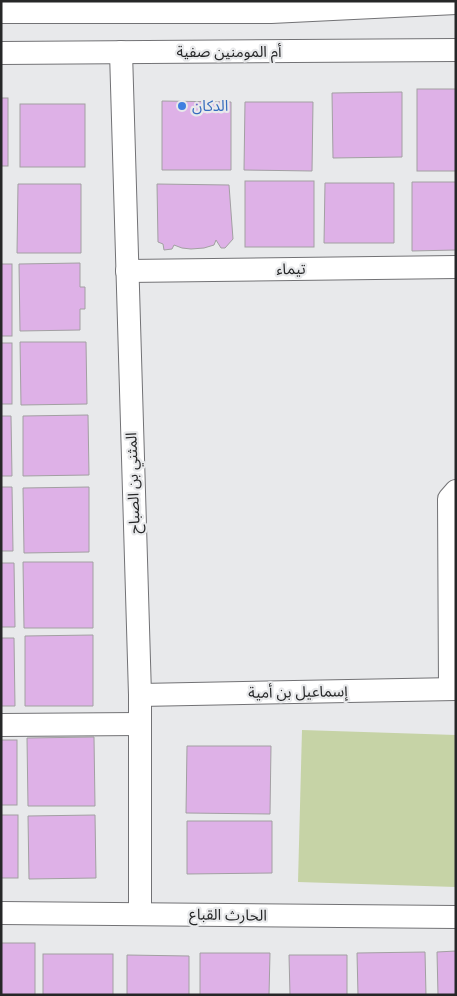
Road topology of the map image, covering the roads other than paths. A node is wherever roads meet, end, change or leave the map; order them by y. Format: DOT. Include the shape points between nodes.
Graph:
graph roads {
  1 [pos="456,3"];
  2 [pos="271,7"];
  3 [pos="1,12"];
  4 [pos="456,50"];
  5 [pos="121,52"];
  6 [pos="1,53"];
  7 [pos="456,267"];
  8 [pos="127,271"];
  9 [pos="456,491"];
  10 [pos="453,689"];
  11 [pos="140,696"];
  12 [pos="139,724"];
  13 [pos="1,725"];
  14 [pos="1,913"];
  15 [pos="140,914"];
  16 [pos="456,917"];
  1 -- 2 [label="street"];
  2 -- 3 [label="street"];
  4 -- 5 [label="street, أم المومنين صفية"];
  5 -- 6 [label="street, أم المومنين صفية"];
  5 -- 8 [label="street, المثني بن الصباح"];
  7 -- 8 [label="street, تيماء"];
  8 -- 11 [label="street, المثني بن الصباح"];
  9 -- 10 [label="street" via="449,499"];
  10 -- 11 [label="street, إسماعيل بن أمية"];
  11 -- 12 [label="street, المثني بن الصباح"];
  12 -- 13 [label="street"];
  12 -- 15 [label="street, المثني بن الصباح"];
  14 -- 15 [label="street, الحارث القباع"];
  15 -- 16 [label="street, الحارث القباع"];
}
